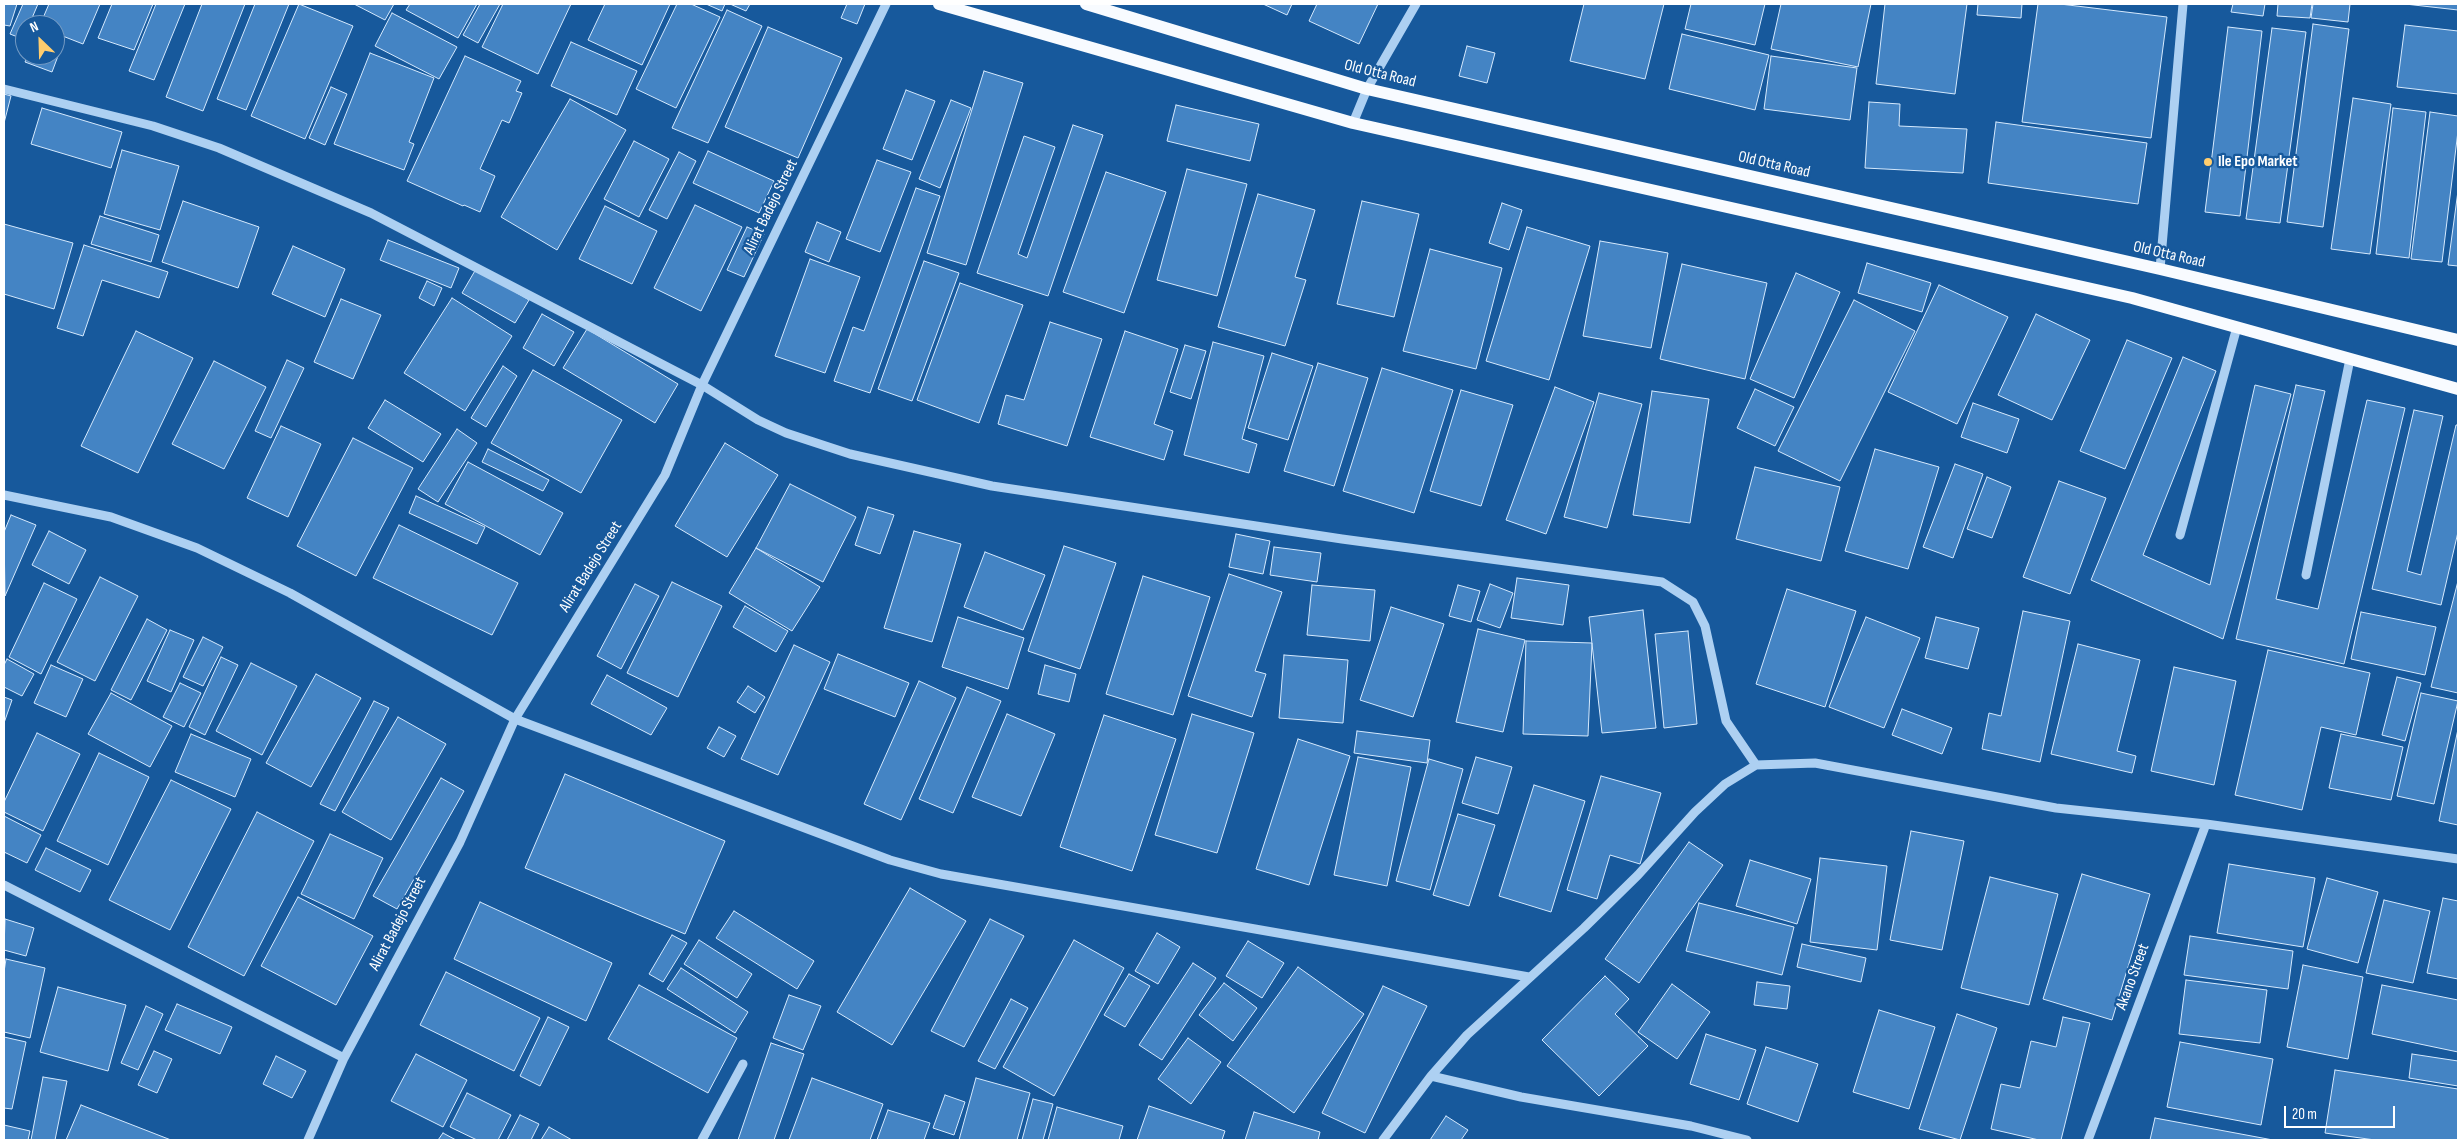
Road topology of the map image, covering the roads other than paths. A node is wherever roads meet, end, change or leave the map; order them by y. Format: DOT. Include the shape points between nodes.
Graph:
graph roads {
  1 [pos="886,4"];
  2 [pos="939,4"];
  3 [pos="1086,4"];
  4 [pos="1416,4"];
  5 [pos="2183,4"];
  6 [pos="4,89"];
  7 [pos="1367,89"];
  8 [pos="1353,123"];
  9 [pos="2160,269"];
  10 [pos="2237,327"];
  11 [pos="2458,340"];
  12 [pos="2350,358"];
  13 [pos="702,385"];
  14 [pos="2458,389"];
  15 [pos="4,495"];
  16 [pos="2180,535"];
  17 [pos="2306,575"];
  18 [pos="515,719"];
  19 [pos="1756,765"];
  20 [pos="2206,824"];
  21 [pos="2458,859"];
  22 [pos="4,885"];
  23 [pos="1529,977"];
  24 [pos="344,1058"];
  25 [pos="743,1064"];
  26 [pos="1431,1076"];
  27 [pos="308,1140"];
  28 [pos="702,1140"];
  29 [pos="1383,1140"];
  30 [pos="1747,1140"];
  31 [pos="2088,1140"];
  1 -- 13 [label="street, Alirat Badejo Street"];
  2 -- 8 [label="main road"];
  3 -- 7 [label="main road, Old Otta Road"];
  4 -- 7 [label="street"];
  5 -- 9 [label="street"];
  6 -- 13 [label="street" via="153,126 219,148 371,213"];
  7 -- 8 [label="street"];
  7 -- 9 [label="main road, Old Otta Road"];
  8 -- 10 [label="main road" via="2132,298"];
  9 -- 11 [label="main road, Old Otta Road"];
  10 -- 12 [label="main road"];
  10 -- 16 [label="street"];
  12 -- 14 [label="main road"];
  12 -- 17 [label="street"];
  13 -- 18 [label="street, Alirat Badejo Street" via="665,475"];
  13 -- 19 [label="street" via="786,434 850,454 992,486 1342,539 1662,582 1693,602 1705,626 1726,721"];
  15 -- 18 [label="street" via="111,516 197,548 290,593"];
  18 -- 23 [label="street" via="890,860 941,874"];
  18 -- 24 [label="street, Alirat Badejo Street" via="460,842"];
  19 -- 20 [label="street" via="1815,763 2056,808"];
  19 -- 23 [label="street" via="1726,784 1695,812 1631,882"];
  20 -- 21 [label="street"];
  20 -- 31 [label="street, Akano Street"];
  22 -- 24 [label="street"];
  23 -- 26 [label="street" via="1467,1035"];
  24 -- 27 [label="street, Alirat Badejo Street"];
  25 -- 28 [label="street"];
  26 -- 29 [label="street"];
  26 -- 30 [label="street" via="1521,1096 1691,1126"];
}
